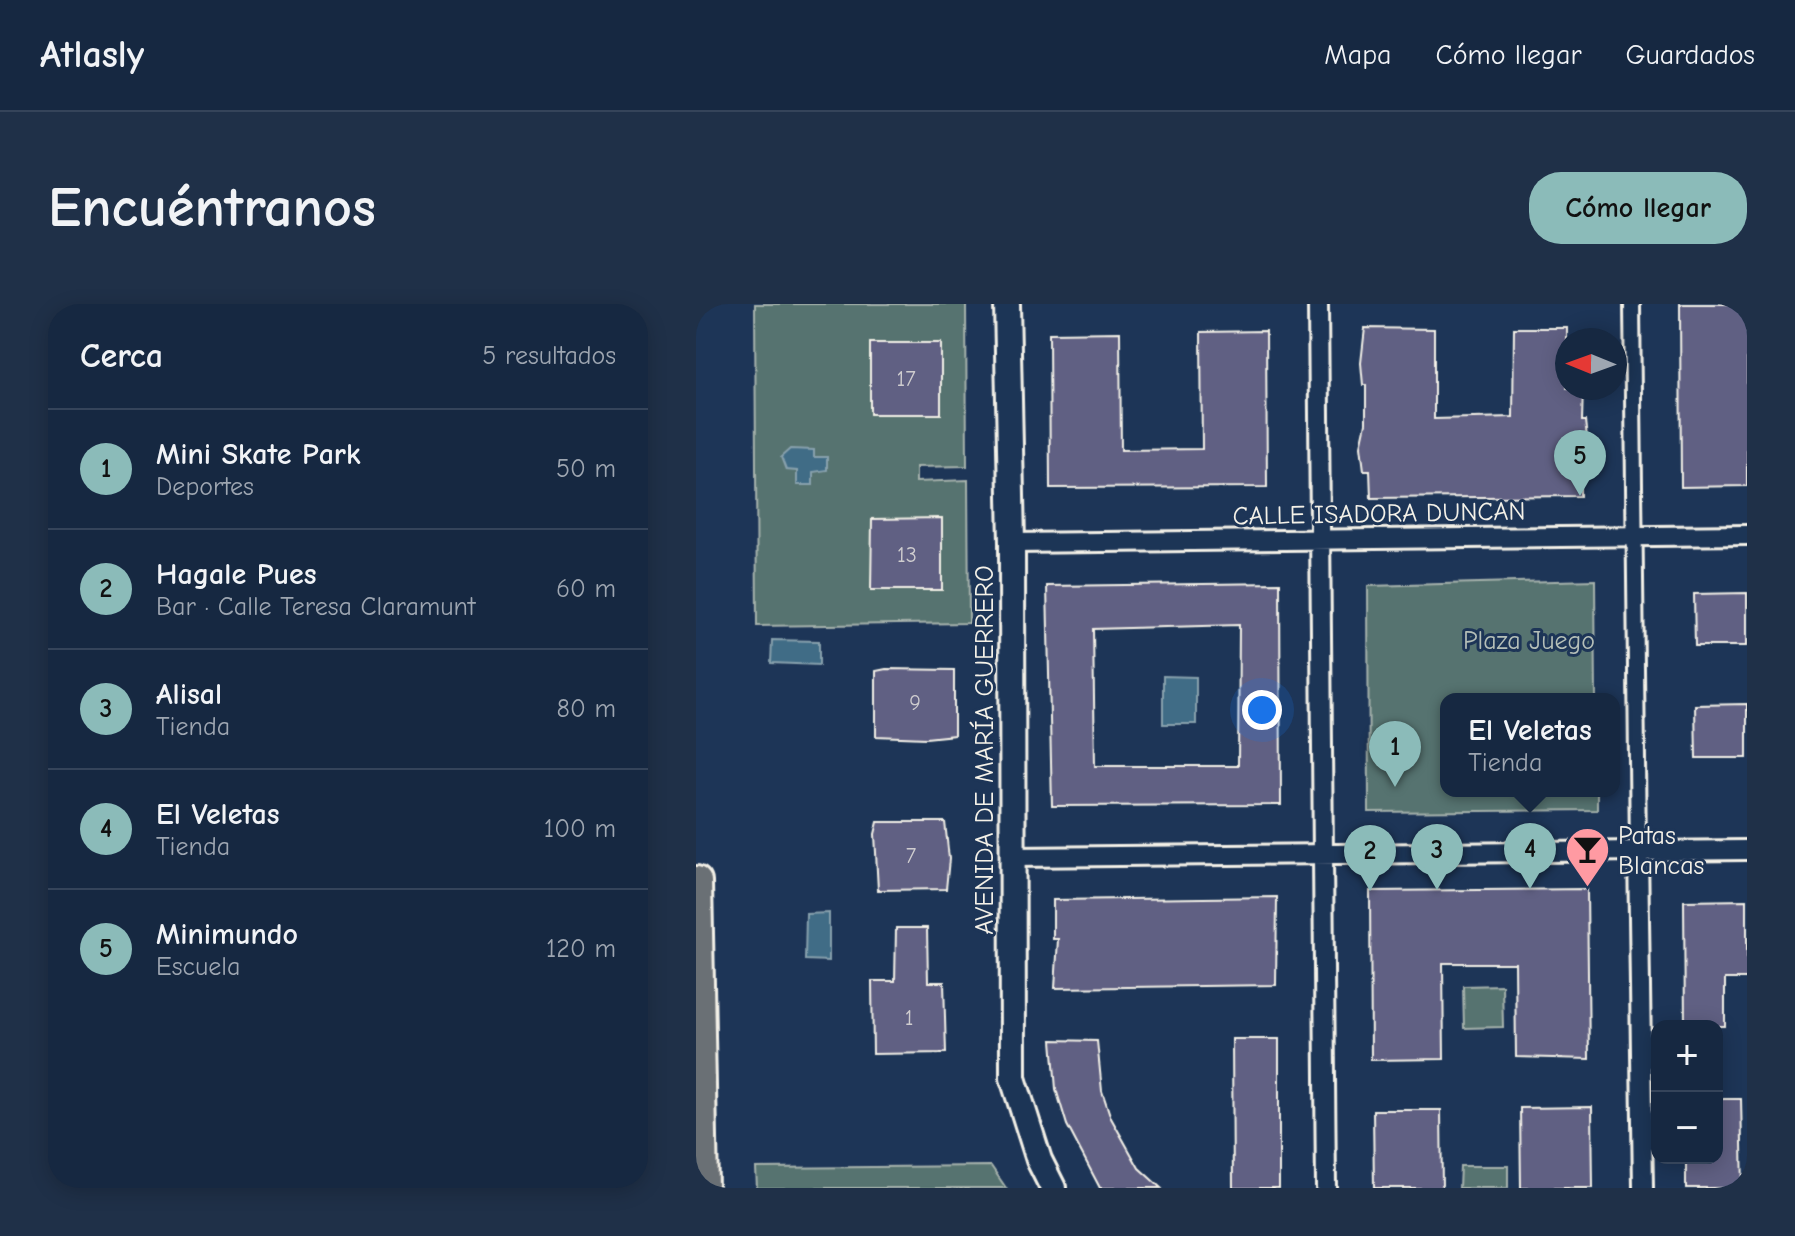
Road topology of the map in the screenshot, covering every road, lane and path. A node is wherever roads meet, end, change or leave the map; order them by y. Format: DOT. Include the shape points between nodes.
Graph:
graph roads {
  1 [pos="1007,304"];
  2 [pos="1318,304"];
  3 [pos="1632,304"];
  4 [pos="1747,535"];
  5 [pos="1634,536"];
  6 [pos="1322,540"];
  7 [pos="1012,543"];
  8 [pos="1747,850"];
  9 [pos="1638,851"];
  10 [pos="1325,854"];
  11 [pos="1012,857"];
  12 [pos="696,882"];
  13 [pos="704,1179"];
  14 [pos="1053,1188"];
  15 [pos="1326,1188"];
  16 [pos="1643,1188"];
  1 -- 7 [label="street, AVENIDA DE MARÍA GUERRERO"];
  2 -- 6 [label="street"];
  3 -- 5 [label="street"];
  4 -- 5 [label="street, CALLE ISADORA DUNCAN"];
  5 -- 6 [label="street, CALLE ISADORA DUNCAN"];
  5 -- 9 [label="street"];
  6 -- 7 [label="street, CALLE ISADORA DUNCAN"];
  6 -- 10 [label="street"];
  7 -- 11 [label="street, AVENIDA DE MARÍA GUERRERO"];
  8 -- 9 [label="street"];
  9 -- 10 [label="street"];
  9 -- 16 [label="street"];
  10 -- 11 [label="street"];
  10 -- 15 [label="street"];
  11 -- 14 [label="street, AVENIDA DE MARÍA GUERRERO" via="1013,1078"];
  12 -- 13 [label="main road"];
}
